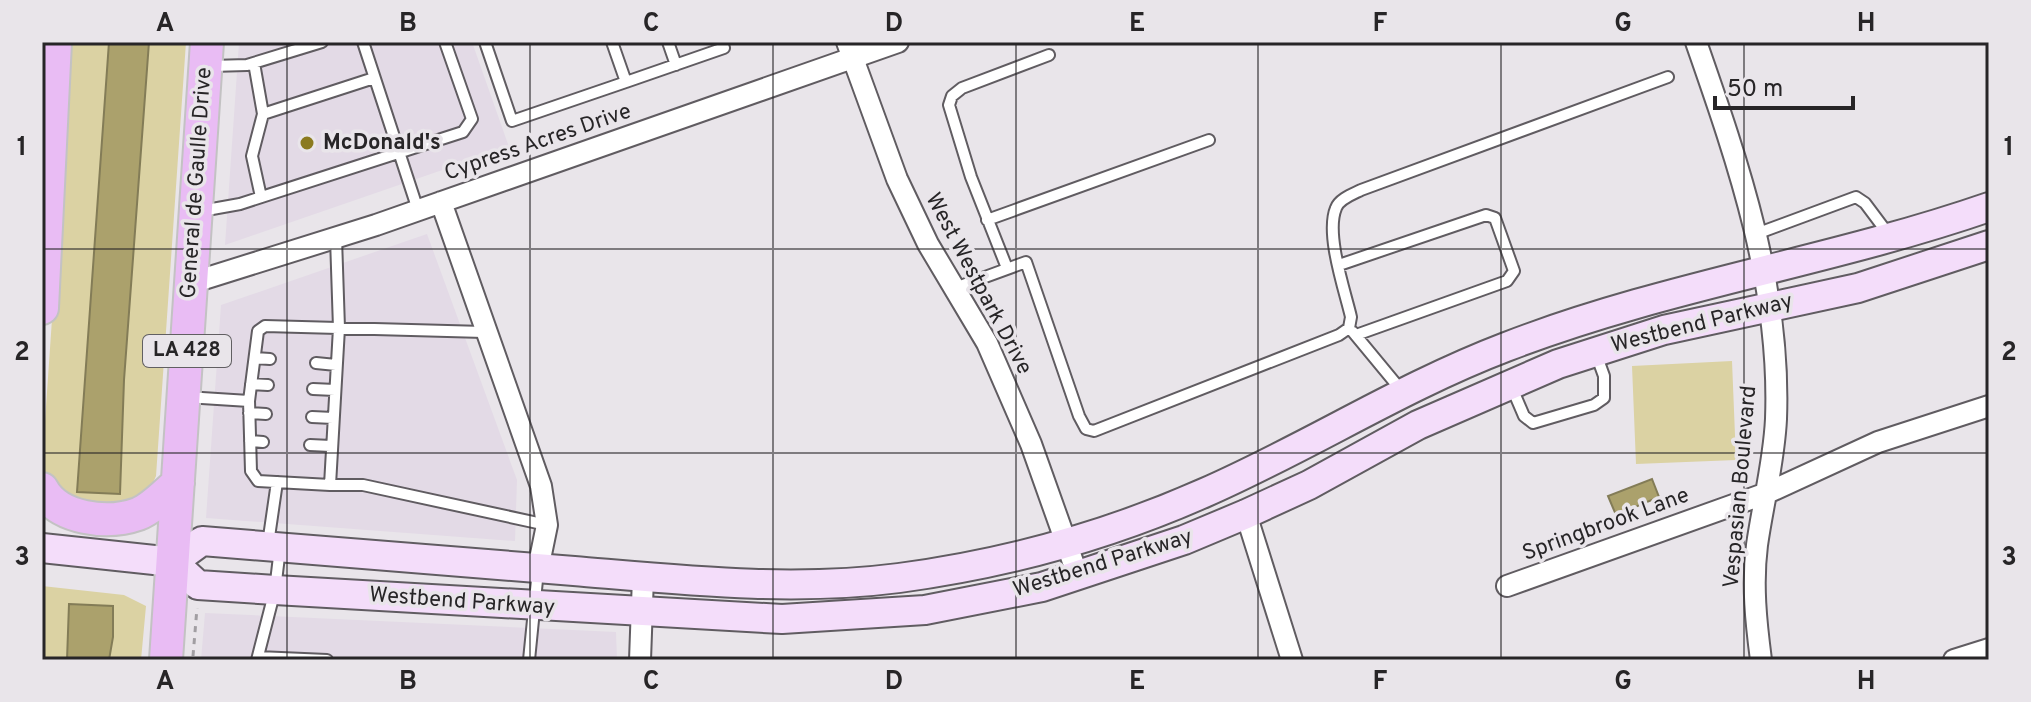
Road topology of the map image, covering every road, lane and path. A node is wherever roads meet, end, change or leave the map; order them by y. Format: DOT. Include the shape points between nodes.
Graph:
graph roads {
  1 [pos="322,42"];
  2 [pos="363,42"];
  3 [pos="445,42"];
  4 [pos="485,42"];
  5 [pos="612,42"];
  6 [pos="668,42"];
  7 [pos="722,42"];
  8 [pos="898,42"];
  9 [pos="1696,42"];
  10 [pos="50,44"];
  11 [pos="850,51"];
  12 [pos="206,54"];
  13 [pos="1049,55"];
  14 [pos="254,63"];
  15 [pos="676,65"];
  16 [pos="1668,77"];
  17 [pos="374,78"];
  18 [pos="626,82"];
  19 [pos="263,114"];
  20 [pos="1209,140"];
  21 [pos="398,153"];
  22 [pos="45,172"];
  23 [pos="261,197"];
  24 [pos="441,202"];
  25 [pos="1989,207"];
  26 [pos="44,210"];
  27 [pos="418,210"];
  28 [pos="195,212"];
  29 [pos="987,220"];
  30 [pos="1756,234"];
  31 [pos="336,238"];
  32 [pos="1892,240"];
  33 [pos="1989,245"];
  34 [pos="1339,265"];
  35 [pos="1007,268"];
  36 [pos="1765,272"];
  37 [pos="191,283"];
  38 [pos="955,288"];
  39 [pos="1770,306"];
  40 [pos="42,308"];
  41 [pos="339,328"];
  42 [pos="484,332"];
  43 [pos="1353,332"];
  44 [pos="1595,352"];
  45 [pos="255,358"];
  46 [pos="270,359"];
  47 [pos="316,363"];
  48 [pos="336,365"];
  49 [pos="251,384"];
  50 [pos="1510,384"];
  51 [pos="268,385"];
  52 [pos="313,389"];
  53 [pos="335,390"];
  54 [pos="1403,391"];
  55 [pos="184,397"];
  56 [pos="1989,406"];
  57 [pos="249,407"];
  58 [pos="266,414"];
  59 [pos="312,417"];
  60 [pos="333,418"];
  61 [pos="1418,425"];
  62 [pos="250,441"];
  63 [pos="263,442"];
  64 [pos="310,445"];
  65 [pos="331,446"];
  66 [pos="277,482"];
  67 [pos="178,483"];
  68 [pos="330,485"];
  69 [pos="42,489"];
  70 [pos="1767,493"];
  71 [pos="1246,514"];
  72 [pos="547,525"];
  73 [pos="1068,543"];
  74 [pos="274,546"];
  75 [pos="42,548"];
  76 [pos="173,562"];
  77 [pos="538,569"];
  78 [pos="1078,576"];
  79 [pos="643,577"];
  80 [pos="1507,586"];
  81 [pos="275,590"];
  82 [pos="197,606"];
  83 [pos="533,607"];
  84 [pos="640,613"];
  85 [pos="1989,649"];
  86 [pos="258,658"];
  87 [pos="166,660"];
  88 [pos="193,660"];
  89 [pos="327,660"];
  90 [pos="529,660"];
  91 [pos="640,660"];
  92 [pos="1292,660"];
  93 [pos="1761,660"];
  94 [pos="1954,660"];
  1 -- 14 [label="lane"];
  2 -- 17 [label="lane"];
  3 -- 21 [label="lane" via="472,119 463,132"];
  4 -- 18 [label="lane" via="512,121"];
  5 -- 18 [label="lane"];
  6 -- 15 [label="lane"];
  7 -- 15 [label="lane" via="724,48"];
  8 -- 11 [label="street, Cypress Acres Drive"];
  9 -- 30 [label="street, Vespasian Boulevard" via="1740,169"];
  10 -- 22 [label="main road"];
  11 -- 24 [label="street, Cypress Acres Drive"];
  11 -- 38 [label="street, West Westpark Drive" via="897,179"];
  12 -- 14 [label="lane"];
  12 -- 28 [label="main road, General de Gaulle Drive / LA 428"];
  13 -- 29 [label="lane" via="952,96 952,122"];
  14 -- 19 [label="lane"];
  15 -- 18 [label="lane"];
  16 -- 34 [label="lane" via="1343,199 1336,207 1333,230"];
  17 -- 19 [label="lane"];
  17 -- 21 [label="lane"];
  19 -- 23 [label="lane" via="252,156"];
  20 -- 29 [label="lane"];
  21 -- 23 [label="lane"];
  21 -- 27 [label="lane"];
  22 -- 26 [label="main road"];
  23 -- 28 [label="lane"];
  24 -- 27 [label="street, Cypress Acres Drive"];
  24 -- 42 [label="street"];
  25 -- 32 [label="street, Westbend Parkway"];
  26 -- 40 [label="main road"];
  27 -- 31 [label="street, Cypress Acres Drive"];
  28 -- 37 [label="main road, General de Gaulle Drive / LA 428"];
  29 -- 35 [label="lane"];
  30 -- 32 [label="lane" via="1856,197"];
  30 -- 36 [label="street, Vespasian Boulevard"];
  31 -- 37 [label="street, Cypress Acres Drive"];
  31 -- 41 [label="lane"];
  32 -- 36 [label="street, Westbend Parkway"];
  33 -- 39 [label="street, Westbend Parkway" via="1858,288"];
  34 -- 43 [label="lane"];
  34 -- 43 [label="lane" via="1486,215 1495,218 1514,271 1507,281"];
  35 -- 38 [label="lane"];
  35 -- 43 [label="lane" via="1026,262 1079,416 1086,429 1094,431"];
  36 -- 39 [label="street, Vespasian Boulevard"];
  36 -- 54 [label="street, Westbend Parkway" via="1576,320"];
  37 -- 55 [label="main road, General de Gaulle Drive / LA 428"];
  38 -- 73 [label="street, West Westpark Drive" via="993,357"];
  39 -- 44 [label="street, Westbend Parkway"];
  39 -- 70 [label="street, Vespasian Boulevard" via="1776,421"];
  41 -- 42 [label="lane"];
  41 -- 45 [label="lane" via="265,326 258,331"];
  41 -- 48 [label="lane"];
  42 -- 72 [label="street" via="541,486"];
  43 -- 54 [label="lane"];
  44 -- 50 [label="street, Westbend Parkway"];
  44 -- 50 [label="lane" via="1606,387 1604,398 1594,405 1533,423 1524,416"];
  45 -- 46 [label="lane"];
  45 -- 49 [label="lane"];
  47 -- 48 [label="lane"];
  48 -- 53 [label="lane"];
  49 -- 51 [label="lane"];
  49 -- 57 [label="lane"];
  50 -- 61 [label="street, Westbend Parkway"];
  52 -- 53 [label="lane"];
  53 -- 60 [label="lane"];
  54 -- 61 [label="street"];
  54 -- 73 [label="street, Westbend Parkway" via="1205,493"];
  55 -- 57 [label="lane"];
  55 -- 67 [label="main road, General de Gaulle Drive / LA 428"];
  56 -- 70 [label="street, Springbrook Lane" via="1878,442"];
  57 -- 58 [label="lane"];
  57 -- 62 [label="lane"];
  59 -- 60 [label="lane"];
  60 -- 65 [label="lane"];
  61 -- 71 [label="street, Westbend Parkway"];
  62 -- 63 [label="lane"];
  62 -- 66 [label="lane" via="251,471 258,481"];
  64 -- 65 [label="lane"];
  65 -- 68 [label="lane"];
  66 -- 68 [label="lane"];
  66 -- 74 [label="lane"];
  67 -- 69 [label="main road" via="149,507 124,516 74,516 55,508"];
  67 -- 76 [label="main road, General de Gaulle Drive / LA 428"];
  68 -- 72 [label="lane" via="363,485"];
  70 -- 80 [label="street, Springbrook Lane"];
  70 -- 93 [label="street, Vespasian Boulevard" via="1754,603"];
  71 -- 78 [label="street, Westbend Parkway"];
  71 -- 92 [label="street"];
  72 -- 77 [label="street"];
  73 -- 78 [label="street, West Westpark Drive"];
  73 -- 79 [label="street, Westbend Parkway" via="896,578 743,585"];
  74 -- 76 [label="street, Westbend Parkway" via="202,541"];
  74 -- 77 [label="street, Westbend Parkway"];
  74 -- 81 [label="lane"];
  75 -- 76 [label="street"];
  76 -- 81 [label="street, Westbend Parkway" via="198,585"];
  76 -- 87 [label="main road, General de Gaulle Drive / LA 428"];
  77 -- 79 [label="street, Westbend Parkway"];
  77 -- 83 [label="lane"];
  78 -- 84 [label="street, Westbend Parkway" via="925,610 844,618"];
  79 -- 84 [label="street"];
  81 -- 83 [label="street, Westbend Parkway"];
  81 -- 86 [label="lane"];
  82 -- 88 [label="path"];
  83 -- 84 [label="street, Westbend Parkway"];
  83 -- 90 [label="lane"];
  84 -- 91 [label="street"];
  85 -- 94 [label="street"];
  86 -- 89 [label="lane"];
}
